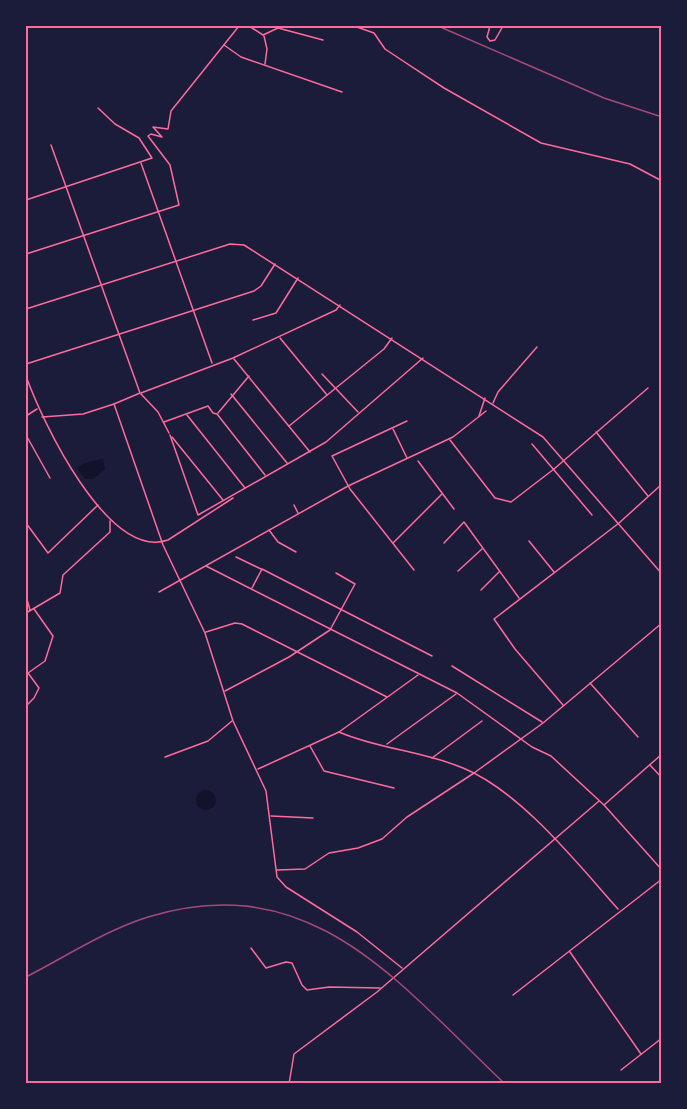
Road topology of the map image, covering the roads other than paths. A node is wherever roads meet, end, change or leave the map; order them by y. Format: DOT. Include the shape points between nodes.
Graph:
graph roads {
  1 [pos="239,26"];
  2 [pos="249,26"];
  3 [pos="354,26"];
  4 [pos="490,26"];
  5 [pos="503,26"];
  6 [pos="264,35"];
  7 [pos="323,40"];
  8 [pos="223,44"];
  9 [pos="265,65"];
  10 [pos="342,92"];
  11 [pos="98,108"];
  12 [pos="51,145"];
  13 [pos="141,163"];
  14 [pos="662,181"];
  15 [pos="67,187"];
  16 [pos="26,200"];
  17 [pos="159,212"];
  18 [pos="84,235"];
  19 [pos="26,254"];
  20 [pos="176,261"];
  21 [pos="275,264"];
  22 [pos="298,278"];
  23 [pos="102,285"];
  24 [pos="340,305"];
  25 [pos="26,309"];
  26 [pos="194,311"];
  27 [pos="253,320"];
  28 [pos="120,334"];
  29 [pos="280,338"];
  30 [pos="392,338"];
  31 [pos="537,347"];
  32 [pos="233,358"];
  33 [pos="423,358"];
  34 [pos="213,363"];
  35 [pos="26,364"];
  36 [pos="322,374"];
  37 [pos="26,376"];
  38 [pos="249,376"];
  39 [pos="336,387"];
  40 [pos="648,388"];
  41 [pos="140,393"];
  42 [pos="231,394"];
  43 [pos="327,395"];
  44 [pos="485,398"];
  45 [pos="493,403"];
  46 [pos="114,404"];
  47 [pos="37,409"];
  48 [pos="486,411"];
  49 [pos="359,412"];
  50 [pos="186,414"];
  51 [pos="217,414"];
  52 [pos="26,416"];
  53 [pos="42,417"];
  54 [pos="479,417"];
  55 [pos="407,421"];
  56 [pos="164,422"];
  57 [pos="289,426"];
  58 [pos="393,428"];
  59 [pos="596,432"];
  60 [pos="26,435"];
  61 [pos="170,435"];
  62 [pos="449,439"];
  63 [pos="532,444"];
  64 [pos="310,452"];
  65 [pos="407,459"];
  66 [pos="564,459"];
  67 [pos="418,461"];
  68 [pos="288,464"];
  69 [pos="554,469"];
  70 [pos="266,476"];
  71 [pos="50,478"];
  72 [pos="662,484"];
  73 [pos="348,486"];
  74 [pos="245,488"];
  75 [pos="442,494"];
  76 [pos="648,496"];
  77 [pos="233,498"];
  78 [pos="223,500"];
  79 [pos="98,505"];
  80 [pos="294,505"];
  81 [pos="454,509"];
  82 [pos="299,514"];
  83 [pos="592,515"];
  84 [pos="110,520"];
  85 [pos="26,523"];
  86 [pos="619,523"];
  87 [pos="269,531"];
  88 [pos="529,541"];
  89 [pos="161,542"];
  90 [pos="392,543"];
  91 [pos="444,543"];
  92 [pos="483,548"];
  93 [pos="296,552"];
  94 [pos="237,556"];
  95 [pos="206,566"];
  96 [pos="262,569"];
  97 [pos="414,570"];
  98 [pos="458,571"];
  99 [pos="500,572"];
  100 [pos="336,573"];
  101 [pos="555,573"];
  102 [pos="662,574"];
  103 [pos="181,580"];
  104 [pos="251,589"];
  105 [pos="481,590"];
  106 [pos="159,592"];
  107 [pos="26,596"];
  108 [pos="520,599"];
  109 [pos="34,609"];
  110 [pos="341,610"];
  111 [pos="30,611"];
  112 [pos="26,613"];
  113 [pos="662,623"];
  114 [pos="330,630"];
  115 [pos="205,633"];
  116 [pos="297,651"];
  117 [pos="432,656"];
  118 [pos="452,666"];
  119 [pos="419,674"];
  120 [pos="590,682"];
  121 [pos="224,691"];
  122 [pos="457,693"];
  123 [pos="387,697"];
  124 [pos="563,705"];
  125 [pos="26,706"];
  126 [pos="233,721"];
  127 [pos="482,721"];
  128 [pos="543,723"];
  129 [pos="339,732"];
  130 [pos="638,737"];
  131 [pos="522,738"];
  132 [pos="310,745"];
  133 [pos="386,745"];
  134 [pos="662,754"];
  135 [pos="165,758"];
  136 [pos="431,758"];
  137 [pos="650,764"];
  138 [pos="257,769"];
  139 [pos="474,773"];
  140 [pos="662,778"];
  141 [pos="394,788"];
  142 [pos="600,800"];
  143 [pos="604,805"];
  144 [pos="270,816"];
  145 [pos="313,818"];
  146 [pos="556,838"];
  147 [pos="276,870"];
  148 [pos="662,870"];
  149 [pos="662,879"];
  150 [pos="618,909"];
  151 [pos="251,948"];
  152 [pos="570,952"];
  153 [pos="402,968"];
  154 [pos="380,988"];
  155 [pos="513,995"];
  156 [pos="662,1038"];
  157 [pos="641,1054"];
  158 [pos="621,1070"];
  159 [pos="289,1083"];
  1 -- 8 [label="street"];
  2 -- 6 [label="street"];
  3 -- 14 [label="street" via="374,33 385,49 511,128 555,149 630,164"];
  4 -- 5 [label="street" via="490,42"];
  6 -- 7 [label="street" via="281,28"];
  6 -- 9 [label="street"];
  8 -- 9 [label="street" via="241,57"];
  8 -- 17 [label="street" via="171,111 168,129 153,127 162,137 148,136 170,165 179,204"];
  9 -- 10 [label="street"];
  11 -- 13 [label="street" via="139,138 152,155"];
  12 -- 15 [label="street"];
  13 -- 15 [label="street"];
  13 -- 17 [label="street"];
  15 -- 16 [label="street"];
  15 -- 18 [label="street"];
  17 -- 18 [label="street"];
  17 -- 20 [label="street"];
  18 -- 19 [label="street"];
  18 -- 23 [label="street"];
  20 -- 21 [label="street" via="236,243"];
  20 -- 23 [label="street"];
  20 -- 26 [label="street"];
  21 -- 22 [label="street"];
  21 -- 26 [label="street" via="257,290"];
  22 -- 24 [label="street"];
  22 -- 27 [label="street" via="276,313"];
  23 -- 25 [label="street"];
  23 -- 28 [label="street"];
  24 -- 29 [label="street"];
  24 -- 30 [label="street"];
  26 -- 28 [label="street"];
  26 -- 34 [label="street"];
  28 -- 35 [label="street"];
  28 -- 41 [label="street"];
  29 -- 32 [label="street"];
  29 -- 43 [label="street"];
  30 -- 33 [label="street"];
  30 -- 39 [label="street" via="384,349"];
  31 -- 45 [label="street"];
  32 -- 34 [label="street"];
  32 -- 38 [label="street"];
  33 -- 44 [label="street"];
  33 -- 49 [label="street"];
  34 -- 41 [label="street"];
  36 -- 39 [label="street"];
  37 -- 47 [label="street"];
  38 -- 42 [label="street"];
  38 -- 57 [label="street"];
  39 -- 43 [label="street"];
  39 -- 49 [label="street"];
  40 -- 59 [label="street"];
  41 -- 46 [label="street"];
  41 -- 56 [label="street"];
  42 -- 51 [label="street"];
  42 -- 68 [label="street"];
  43 -- 57 [label="street"];
  44 -- 45 [label="street"];
  44 -- 54 [label="street"];
  45 -- 66 [label="street" via="543,437"];
  46 -- 53 [label="street" via="83,414"];
  46 -- 89 [label="street"];
  47 -- 52 [label="street"];
  47 -- 53 [label="street"];
  48 -- 54 [label="street"];
  49 -- 64 [label="street"];
  50 -- 51 [label="street" via="208,406"];
  50 -- 56 [label="street"];
  50 -- 74 [label="street"];
  51 -- 70 [label="street"];
  53 -- 79 [label="street"];
  54 -- 62 [label="street"];
  55 -- 58 [label="street"];
  56 -- 61 [label="street"];
  57 -- 64 [label="street"];
  58 -- 65 [label="street"];
  58 -- 73 [label="street" via="332,456"];
  59 -- 66 [label="street"];
  59 -- 76 [label="street"];
  60 -- 71 [label="street"];
  61 -- 78 [label="street"];
  61 -- 78 [label="street" via="198,514"];
  62 -- 65 [label="street"];
  62 -- 69 [label="street" via="495,498 511,502"];
  63 -- 69 [label="street"];
  64 -- 68 [label="street"];
  65 -- 73 [label="street"];
  66 -- 69 [label="street"];
  66 -- 86 [label="street"];
  67 -- 75 [label="street"];
  68 -- 70 [label="street"];
  69 -- 83 [label="street"];
  70 -- 74 [label="street"];
  72 -- 76 [label="street"];
  73 -- 82 [label="street"];
  73 -- 90 [label="street"];
  74 -- 78 [label="street"];
  75 -- 81 [label="street"];
  75 -- 90 [label="street"];
  76 -- 86 [label="street"];
  77 -- 89 [label="street"];
  79 -- 84 [label="street"];
  79 -- 85 [label="street" via="48,552"];
  80 -- 82 [label="street"];
  82 -- 87 [label="street"];
  84 -- 89 [label="street" via="142,540"];
  84 -- 109 [label="street" via="110,532 63,575 60,593"];
  86 -- 101 [label="street"];
  86 -- 102 [label="street"];
  87 -- 93 [label="street" via="278,542"];
  87 -- 95 [label="street"];
  88 -- 101 [label="street"];
  89 -- 103 [label="street"];
  90 -- 97 [label="street"];
  91 -- 92 [label="street" via="464,522"];
  92 -- 98 [label="street"];
  92 -- 99 [label="street"];
  94 -- 96 [label="street"];
  95 -- 103 [label="street"];
  95 -- 104 [label="street"];
  96 -- 104 [label="street"];
  96 -- 110 [label="street"];
  99 -- 105 [label="street"];
  99 -- 108 [label="street"];
  100 -- 110 [label="street" via="356,584"];
  101 -- 108 [label="street"];
  103 -- 106 [label="street"];
  103 -- 115 [label="street"];
  104 -- 114 [label="street"];
  107 -- 111 [label="street"];
  108 -- 124 [label="street" via="494,619 514,649"];
  109 -- 111 [label="street"];
  109 -- 125 [label="street" via="53,636 45,661 28,673 39,688"];
  110 -- 114 [label="street"];
  110 -- 117 [label="street"];
  111 -- 112 [label="street"];
  113 -- 120 [label="street"];
  114 -- 116 [label="street"];
  114 -- 119 [label="street"];
  115 -- 116 [label="street" via="239,623"];
  115 -- 121 [label="street"];
  116 -- 121 [label="street"];
  116 -- 123 [label="street"];
  118 -- 128 [label="street"];
  119 -- 122 [label="street"];
  119 -- 123 [label="street"];
  120 -- 124 [label="street"];
  120 -- 130 [label="street"];
  121 -- 126 [label="street"];
  122 -- 131 [label="street"];
  122 -- 133 [label="street"];
  123 -- 129 [label="street"];
  124 -- 128 [label="street"];
  126 -- 135 [label="street" via="208,741"];
  126 -- 138 [label="street"];
  127 -- 136 [label="street"];
  128 -- 131 [label="street"];
  129 -- 132 [label="street"];
  129 -- 133 [label="street"];
  131 -- 139 [label="street"];
  131 -- 142 [label="street" via="551,756"];
  132 -- 138 [label="street"];
  132 -- 141 [label="street" via="324,771"];
  133 -- 136 [label="street"];
  134 -- 137 [label="street"];
  136 -- 139 [label="street"];
  137 -- 140 [label="street"];
  137 -- 143 [label="street"];
  138 -- 144 [label="street"];
  139 -- 146 [label="street"];
  139 -- 147 [label="street" via="407,817 382,839 329,853 304,869"];
  142 -- 143 [label="street"];
  142 -- 146 [label="street"];
  143 -- 148 [label="street"];
  144 -- 145 [label="street"];
  144 -- 147 [label="street"];
  146 -- 150 [label="street"];
  146 -- 153 [label="street"];
  147 -- 153 [label="street" via="281,883 357,932"];
  149 -- 152 [label="street"];
  151 -- 154 [label="street" via="266,968 292,963 307,990"];
  152 -- 155 [label="street"];
  152 -- 157 [label="street"];
  153 -- 154 [label="street"];
  154 -- 159 [label="street" via="294,1054"];
  156 -- 157 [label="street"];
  157 -- 158 [label="street"];
}
